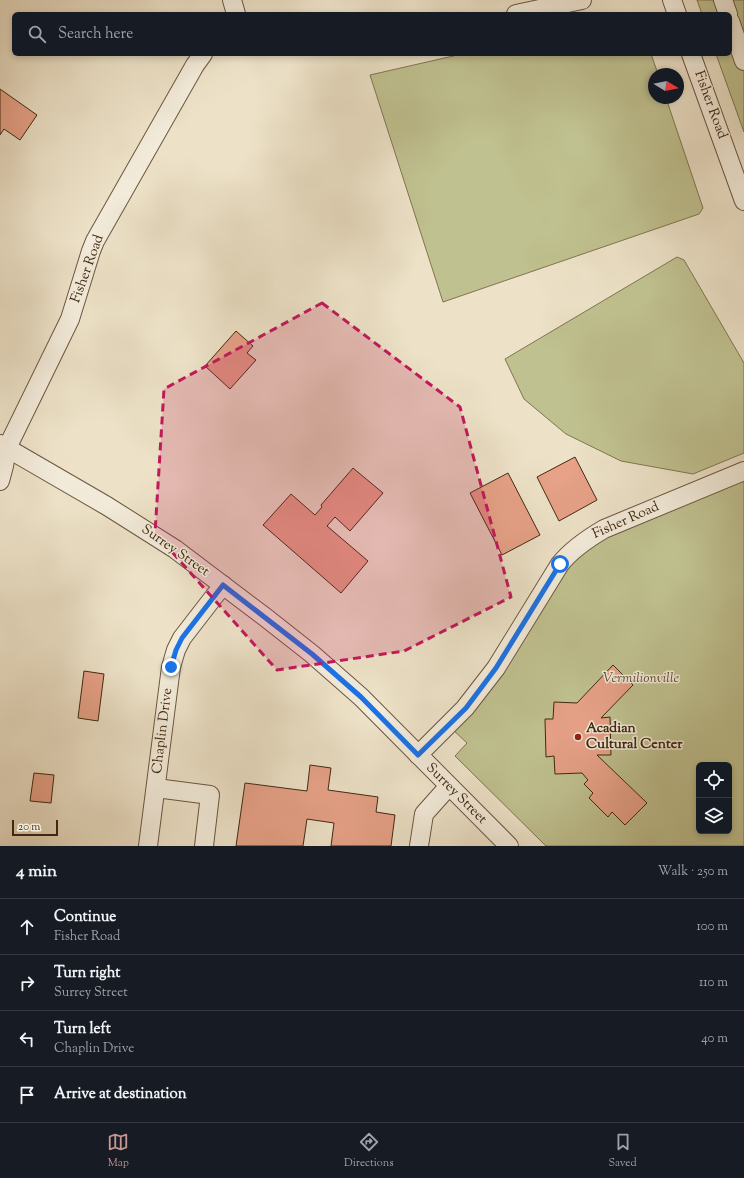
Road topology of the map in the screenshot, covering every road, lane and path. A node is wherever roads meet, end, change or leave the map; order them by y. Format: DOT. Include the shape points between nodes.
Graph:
graph roads {
  1 [pos="232,0"];
  2 [pos="582,0"];
  3 [pos="672,0"];
  4 [pos="723,0"];
  5 [pos="235,12"];
  6 [pos="525,12"];
  7 [pos="676,12"];
  8 [pos="727,12"];
  9 [pos="732,27"];
  10 [pos="202,56"];
  11 [pos="692,56"];
  12 [pos="744,61"];
  13 [pos="742,190"];
  14 [pos="2,448"];
  15 [pos="744,471"];
  16 [pos="0,481"];
  17 [pos="223,585"];
  18 [pos="418,755"];
  19 [pos="449,786"];
  20 [pos="156,788"];
  21 [pos="148,846"];
  22 [pos="204,846"];
  23 [pos="419,846"];
  24 [pos="509,846"];
  1 -- 5 [label="street"];
  2 -- 6 [label="street"];
  3 -- 7 [label="street"];
  4 -- 8 [label="street"];
  9 -- 12 [label="street"];
  10 -- 14 [label="street, Fisher Road" via="95,241 70,319"];
  11 -- 13 [label="street, Fisher Road"];
  14 -- 16 [label="street, Fisher Road" via="4,466"];
  14 -- 17 [label="street, Surrey Street" via="107,506 175,549"];
  15 -- 18 [label="street, Fisher Road" via="604,529 588,538 568,555 496,668 466,708"];
  17 -- 18 [label="street, Surrey Street" via="361,697"];
  17 -- 20 [label="street, Chaplin Drive" via="182,638 176,650 171,667"];
  18 -- 19 [label="street, Surrey Street"];
  19 -- 23 [label="street" via="424,814"];
  19 -- 24 [label="street, Surrey Street"];
  20 -- 21 [label="street, Chaplin Drive"];
  20 -- 22 [label="street" via="210,795"];
}
